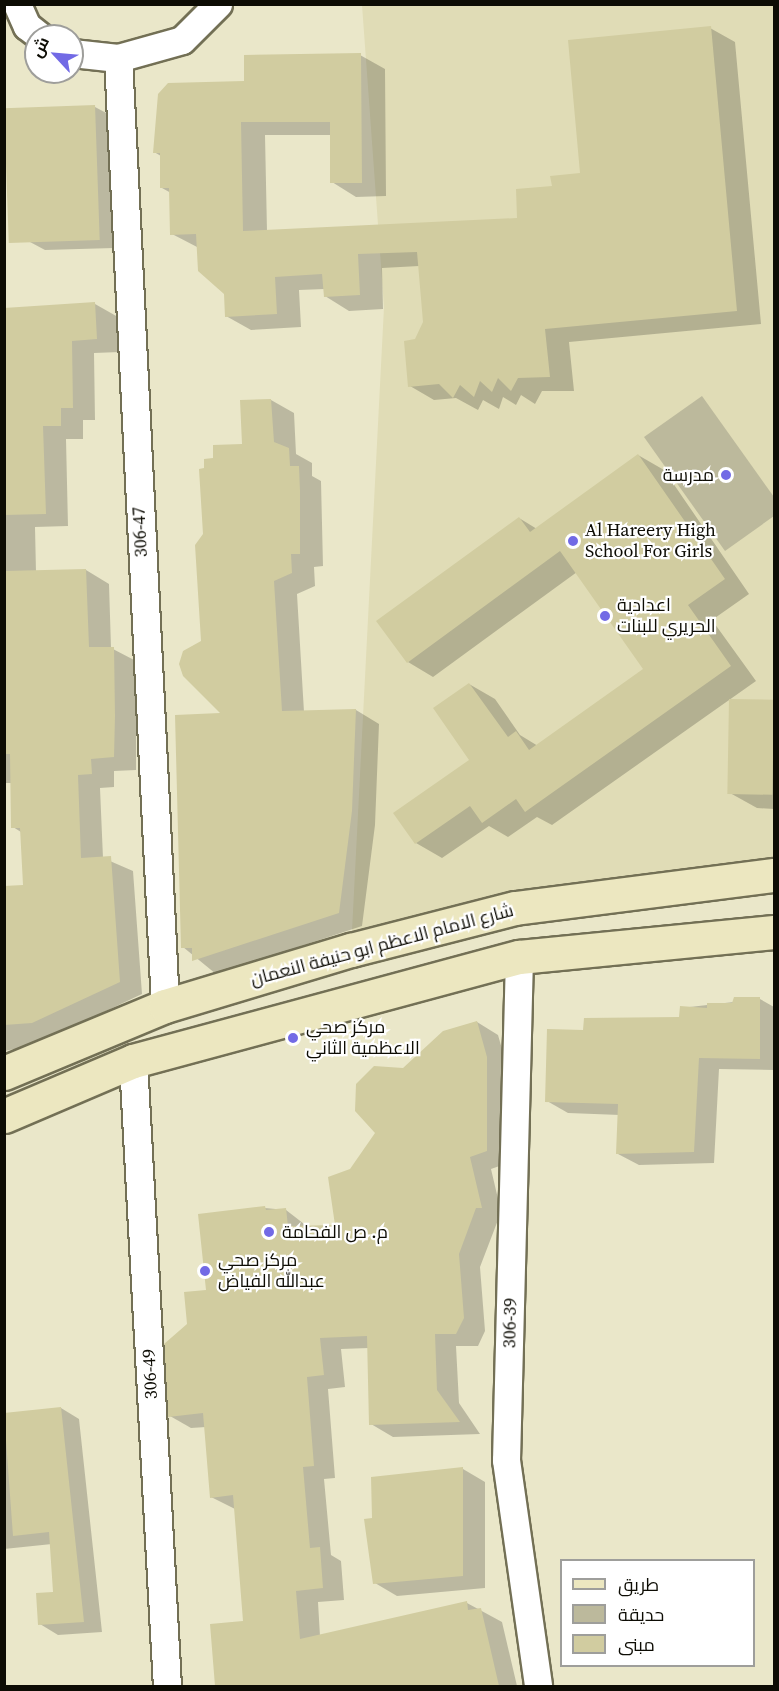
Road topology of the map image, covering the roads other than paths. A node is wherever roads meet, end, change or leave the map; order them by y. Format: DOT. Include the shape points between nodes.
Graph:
graph roads {
  1 [pos="17,4"];
  2 [pos="218,4"];
  3 [pos="26,24"];
  4 [pos="84,54"];
  5 [pos="118,58"];
  6 [pos="774,875"];
  7 [pos="774,932"];
  8 [pos="519,957"];
  9 [pos="165,1006"];
  10 [pos="133,1061"];
  11 [pos="4,1073"];
  12 [pos="4,1116"];
  13 [pos="167,1686"];
  14 [pos="538,1686"];
  1 -- 3 [label="street"];
  2 -- 5 [label="street" via="182,40"];
  4 -- 5 [label="street"];
  5 -- 9 [label="street, 306-47"];
  6 -- 9 [label="main road, شارع الامام الاعظم ابو حنيفة النعمان" via="515,908"];
  7 -- 8 [label="main road"];
  8 -- 10 [label="main road"];
  8 -- 14 [label="street, 306-39" via="506,1460"];
  9 -- 11 [label="main road, شارع الامام الاعظم ابو حنيفة النعمان"];
  10 -- 12 [label="main road"];
  10 -- 13 [label="street, 306-49"];
}
